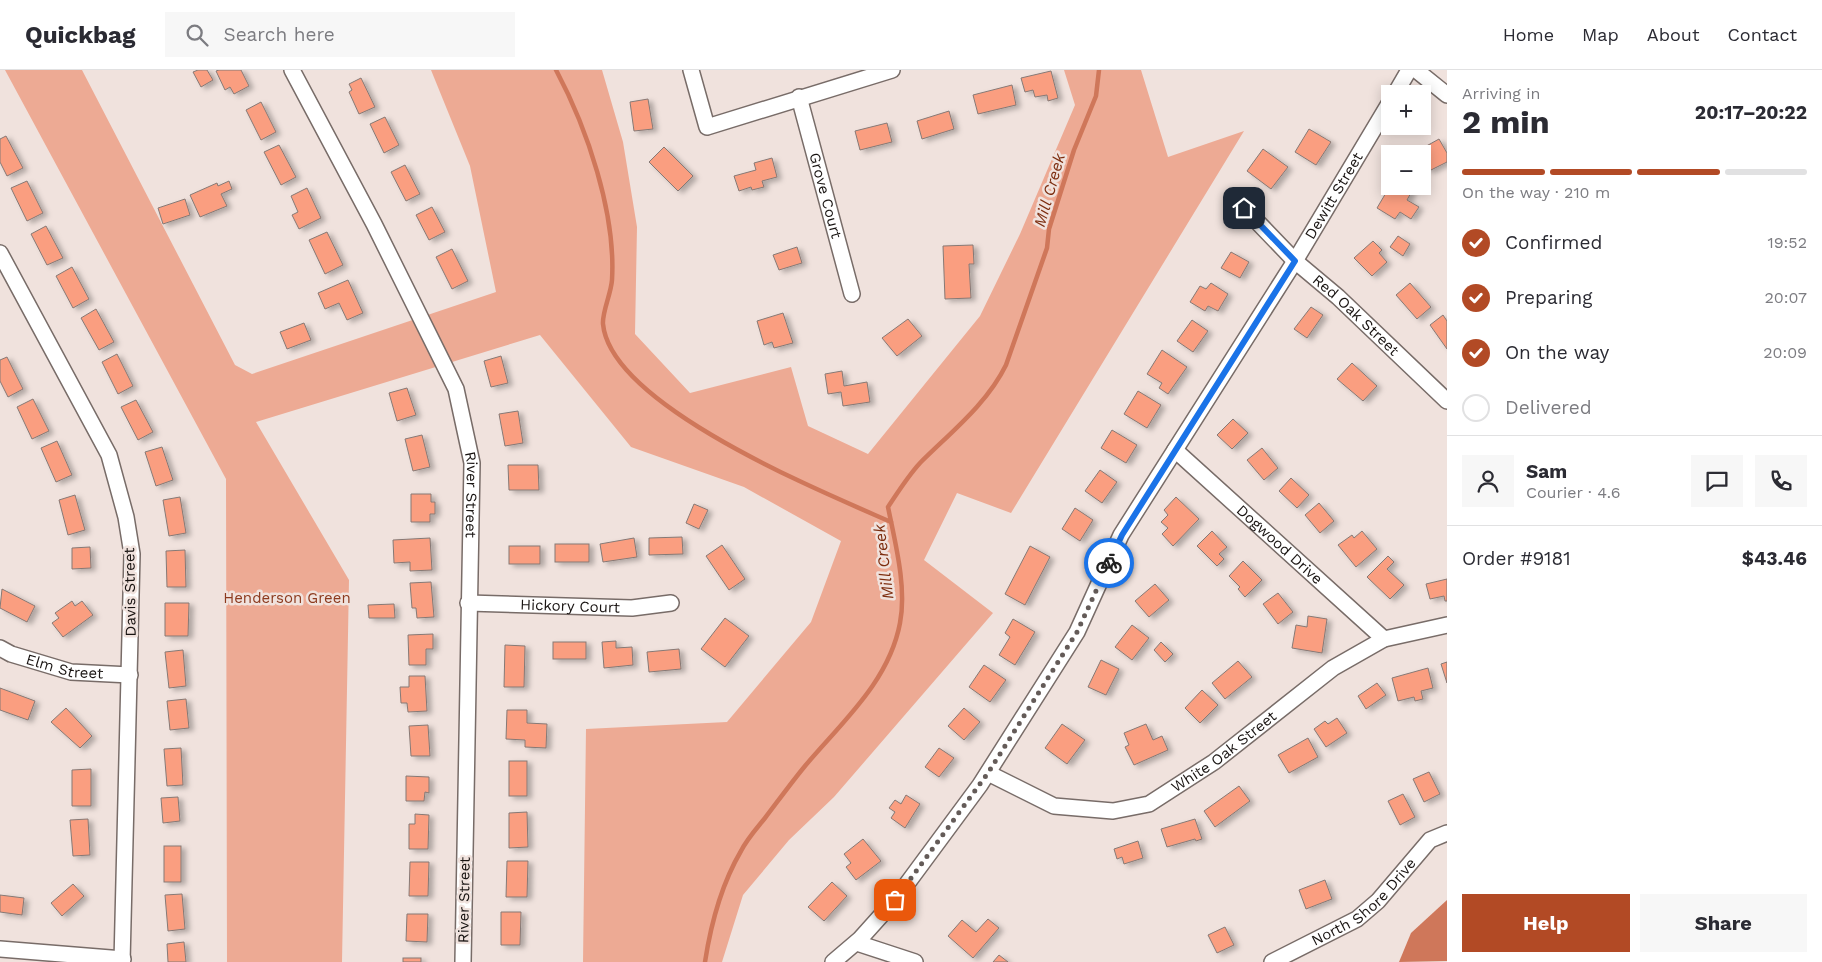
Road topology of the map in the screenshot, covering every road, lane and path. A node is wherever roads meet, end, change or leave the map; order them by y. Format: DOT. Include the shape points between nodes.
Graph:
graph roads {
  1 [pos="292,70"];
  2 [pos="691,70"];
  3 [pos="892,70"];
  4 [pos="1409,70"];
  5 [pos="1416,70"];
  6 [pos="1400,85"];
  7 [pos="1447,95"];
  8 [pos="798,97"];
  9 [pos="1381,117"];
  10 [pos="1244,208"];
  11 [pos="0,253"];
  12 [pos="1295,261"];
  13 [pos="852,294"];
  14 [pos="1447,401"];
  15 [pos="1175,450"];
  16 [pos="468,603"];
  17 [pos="671,603"];
  18 [pos="1447,625"];
  19 [pos="1384,640"];
  20 [pos="0,648"];
  21 [pos="130,675"];
  22 [pos="988,773"];
  23 [pos="1447,833"];
  24 [pos="857,942"];
  25 [pos="0,949"];
  26 [pos="122,960"];
  27 [pos="463,962"];
  28 [pos="833,962"];
  29 [pos="915,962"];
  30 [pos="1272,962"];
  1 -- 16 [label="street, River Street" via="374,224 456,389 472,463"];
  2 -- 8 [label="street" via="707,127"];
  3 -- 8 [label="street"];
  4 -- 6 [label="street"];
  5 -- 7 [label="street"];
  8 -- 13 [label="street, Grove Court"];
  9 -- 12 [label="street, Dewitt Street"];
  10 -- 12 [label="street, Red Oak Street"];
  11 -- 21 [label="street, Davis Street" via="109,455 126,517 132,554"];
  12 -- 14 [label="street, Red Oak Street" via="1338,297"];
  12 -- 15 [label="street, Dewitt Street"];
  15 -- 19 [label="street, Dogwood Drive"];
  15 -- 22 [label="street, Dewitt Street" via="1122,535 1077,632"];
  16 -- 17 [label="street, Hickory Court" via="632,608"];
  16 -- 27 [label="street, River Street"];
  18 -- 19 [label="street, White Oak Street"];
  19 -- 22 [label="street, White Oak Street" via="1333,668 1214,762 1149,804 1113,811 1054,806"];
  20 -- 21 [label="street, Elm Street" via="71,672"];
  21 -- 26 [label="street, Davis Street"];
  22 -- 24 [label="street, Dewitt Street" via="895,900"];
  23 -- 30 [label="street, North Shore Drive" via="1430,840 1378,901 1357,919"];
  24 -- 28 [label="street, Dewitt Street"];
  24 -- 29 [label="street"];
  25 -- 26 [label="street"];
}
